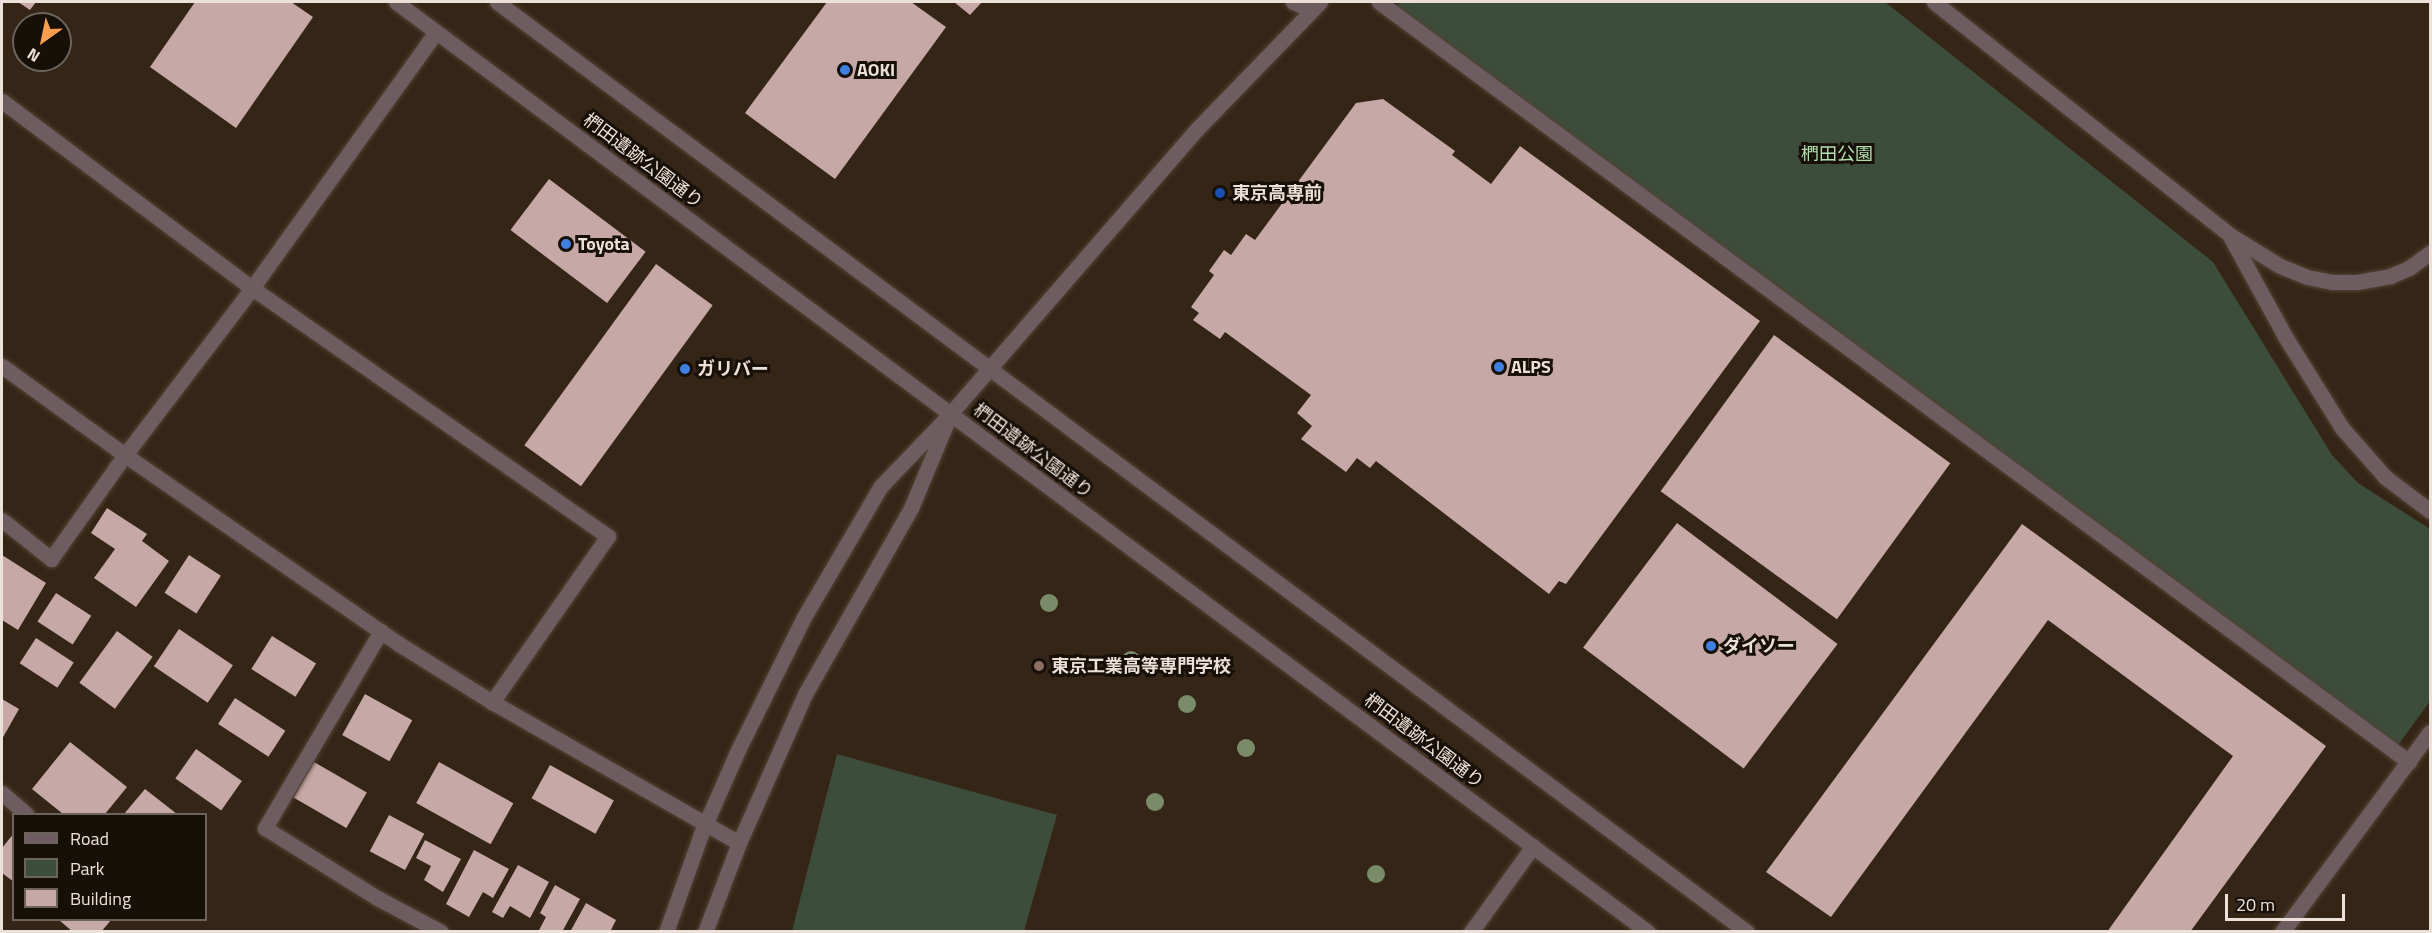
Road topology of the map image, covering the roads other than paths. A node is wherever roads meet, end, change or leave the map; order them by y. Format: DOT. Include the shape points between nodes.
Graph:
graph roads {
  1 [pos="396,2"];
  2 [pos="497,2"];
  3 [pos="1293,2"];
  4 [pos="1379,2"];
  5 [pos="1935,2"];
  6 [pos="1316,6"];
  7 [pos="436,32"];
  8 [pos="2,101"];
  9 [pos="2230,235"];
  10 [pos="2430,253"];
  11 [pos="252,288"];
  12 [pos="2,366"];
  13 [pos="988,367"];
  14 [pos="950,414"];
  15 [pos="125,455"];
  16 [pos="2430,511"];
  17 [pos="2,520"];
  18 [pos="381,631"];
  19 [pos="492,702"];
  20 [pos="2430,732"];
  21 [pos="2409,762"];
  22 [pos="2,793"];
  23 [pos="25,813"];
  24 [pos="706,824"];
  25 [pos="739,843"];
  26 [pos="1533,846"];
  27 [pos="441,932"];
  28 [pos="666,932"];
  29 [pos="705,932"];
  30 [pos="1471,932"];
  31 [pos="1648,932"];
  32 [pos="1747,932"];
  33 [pos="2282,932"];
  1 -- 7 [label="street, 椚田遺跡公園通り"];
  2 -- 13 [label="street"];
  3 -- 6 [label="street"];
  4 -- 21 [label="street"];
  5 -- 9 [label="street"];
  6 -- 13 [label="street" via="1197,129"];
  7 -- 11 [label="street"];
  7 -- 14 [label="street, 椚田遺跡公園通り"];
  8 -- 11 [label="street"];
  9 -- 10 [label="street" via="2280,266 2332,282 2390,276"];
  9 -- 16 [label="street" via="2342,429 2385,477"];
  11 -- 15 [label="street"];
  11 -- 19 [label="street" via="608,536"];
  12 -- 15 [label="street"];
  13 -- 14 [label="street"];
  13 -- 32 [label="street"];
  14 -- 24 [label="street" via="881,486 845,544 799,627"];
  14 -- 25 [label="street" via="911,508 805,694"];
  14 -- 26 [label="street, 椚田遺跡公園通り"];
  15 -- 17 [label="street" via="51,559"];
  15 -- 18 [label="street"];
  18 -- 19 [label="street"];
  18 -- 27 [label="street" via="265,828 379,899"];
  19 -- 24 [label="street"];
  20 -- 21 [label="street"];
  21 -- 33 [label="street"];
  22 -- 23 [label="street"];
  24 -- 25 [label="street"];
  24 -- 28 [label="street"];
  25 -- 29 [label="street"];
  26 -- 30 [label="street"];
  26 -- 31 [label="street, 椚田遺跡公園通り"];
}
